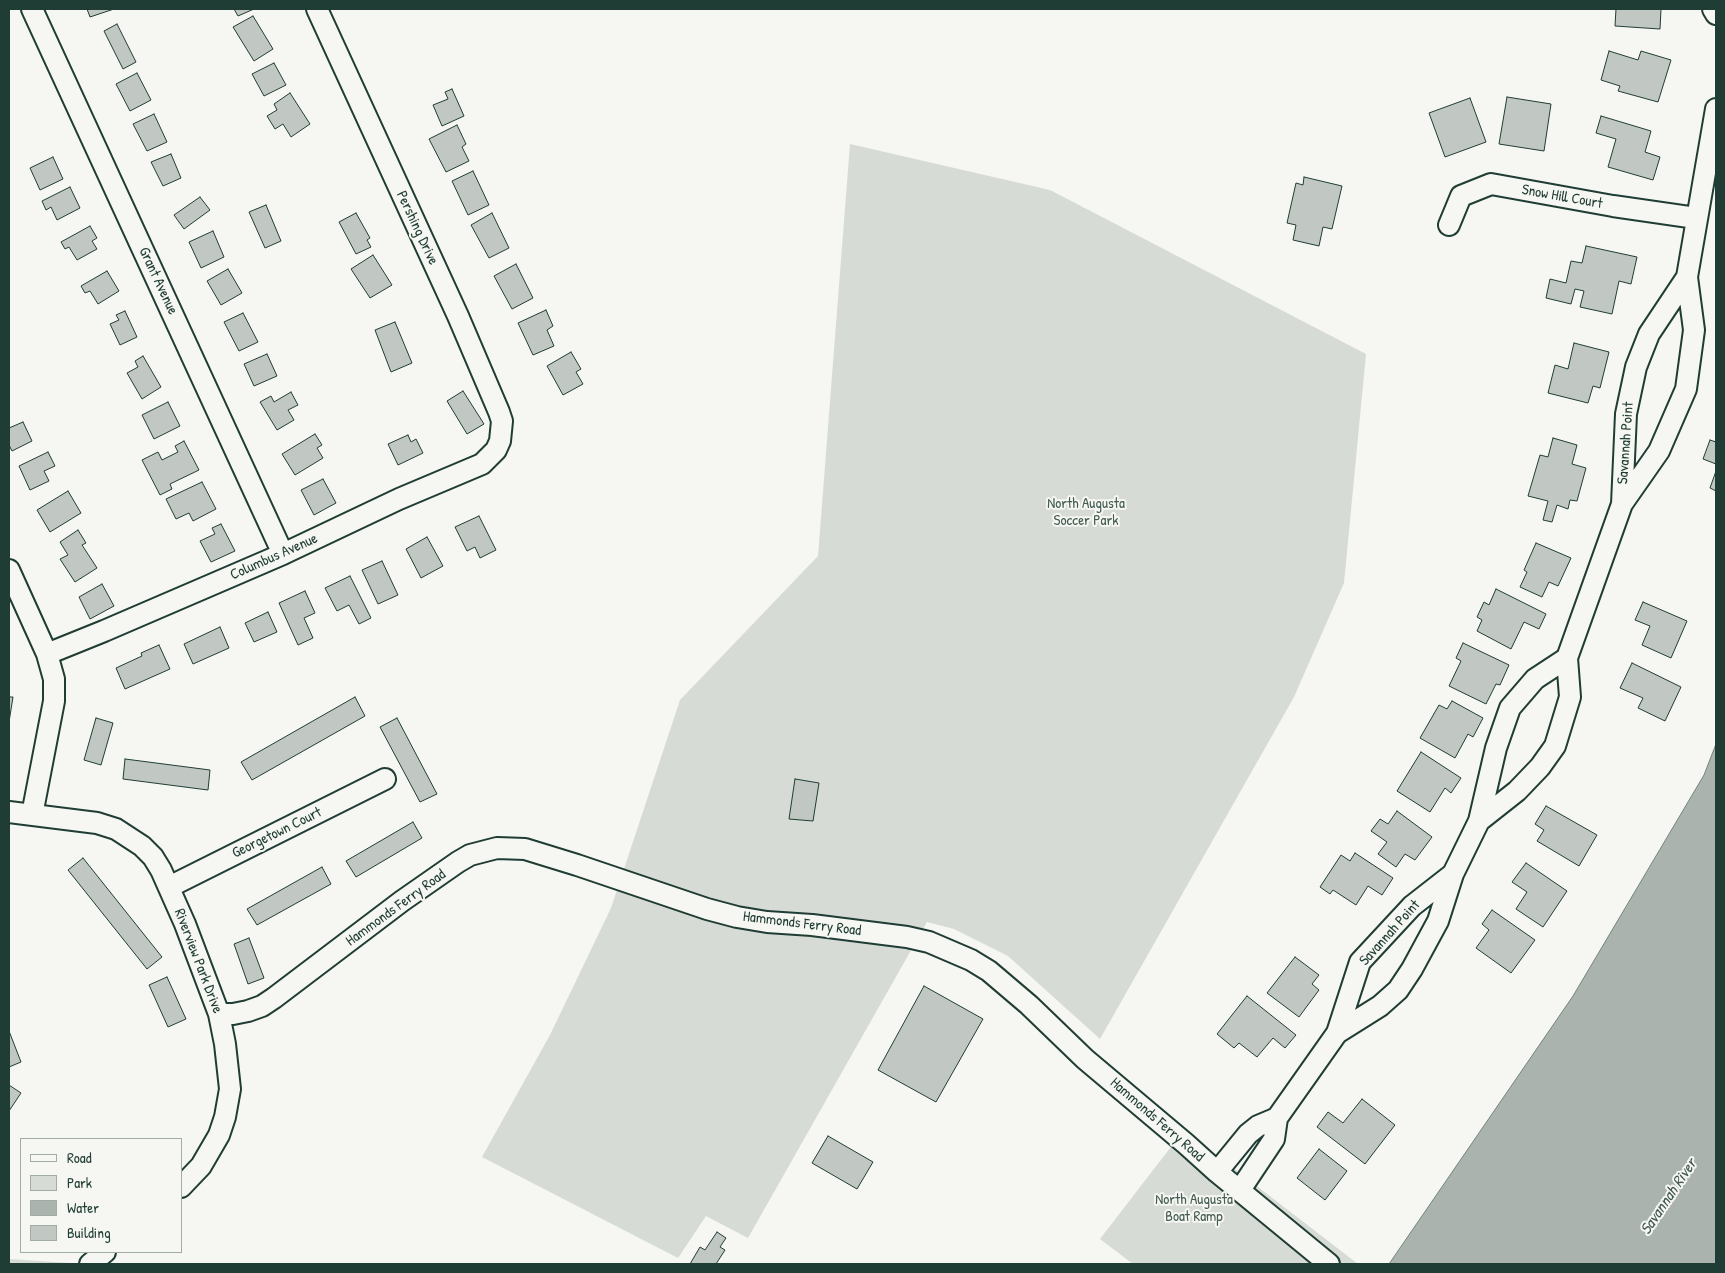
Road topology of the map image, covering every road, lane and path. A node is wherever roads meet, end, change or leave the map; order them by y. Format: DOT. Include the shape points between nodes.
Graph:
graph roads {
  1 [pos="32,9"];
  2 [pos="317,9"];
  3 [pos="1713,9"];
  4 [pos="1716,14"];
  5 [pos="1716,109"];
  6 [pos="1696,218"];
  7 [pos="1449,225"];
  8 [pos="1687,277"];
  9 [pos="496,450"];
  10 [pos="1622,504"];
  11 [pos="283,554"];
  12 [pos="9,570"];
  13 [pos="47,654"];
  14 [pos="1568,658"];
  15 [pos="385,779"];
  16 [pos="9,812"];
  17 [pos="32,815"];
  18 [pos="1479,821"];
  19 [pos="1453,874"];
  20 [pos="169,887"];
  21 [pos="219,1014"];
  22 [pos="1337,1033"];
  23 [pos="1277,1118"];
  24 [pos="1217,1172"];
  25 [pos="182,1186"];
  26 [pos="1240,1190"];
  27 [pos="104,1253"];
  28 [pos="90,1264"];
  29 [pos="1330,1264"];
  1 -- 11 [label="street, Grant Avenue"];
  2 -- 9 [label="street, Pershing Drive" via="499,412 502,431"];
  3 -- 4 [label="street"];
  5 -- 6 [label="street, Savannah Point"];
  6 -- 7 [label="street, Snow Hill Court" via="1491,184 1461,196"];
  6 -- 8 [label="street, Savannah Point"];
  8 -- 10 [label="street, Savannah Point" via="1649,334 1636,367 1626,414"];
  8 -- 10 [label="street, Savannah Point" via="1694,330 1686,389 1659,450"];
  9 -- 11 [label="street, Columbus Avenue" via="482,464"];
  10 -- 14 [label="street, Savannah Point"];
  11 -- 13 [label="street, Columbus Avenue"];
  12 -- 13 [label="street"];
  13 -- 17 [label="street" via="54,679 54,701"];
  14 -- 18 [label="street, Savannah Point" via="1535,679 1510,708 1496,748"];
  14 -- 18 [label="street, Savannah Point" via="1570,697 1555,746 1517,791"];
  15 -- 20 [label="street, Georgetown Court"];
  16 -- 17 [label="street, Riverview Park Drive"];
  17 -- 20 [label="street, Riverview Park Drive" via="97,823 116,829 153,857"];
  18 -- 19 [label="street, Savannah Point"];
  19 -- 22 [label="street, Savannah Point" via="1412,906 1360,962"];
  19 -- 22 [label="street, Savannah Point" via="1438,921 1398,990 1380,1006"];
  20 -- 21 [label="street, Riverview Park Drive"];
  21 -- 24 [label="street, Hammonds Ferry Road" via="233,1014 262,1006 402,901 470,855 497,848 526,850 737,917 907,937 929,942 971,960 1016,994 1085,1059"];
  21 -- 25 [label="street, Riverview Park Drive" via="230,1090 225,1117 201,1166"];
  22 -- 23 [label="street, Savannah Point"];
  23 -- 24 [label="street, Savannah Point" via="1248,1134"];
  23 -- 26 [label="street, Savannah Point" via="1274,1139"];
  24 -- 26 [label="street, Hammonds Ferry Road"];
  26 -- 29 [label="street, Hammonds Ferry Road"];
  27 -- 28 [label="street"];
}
